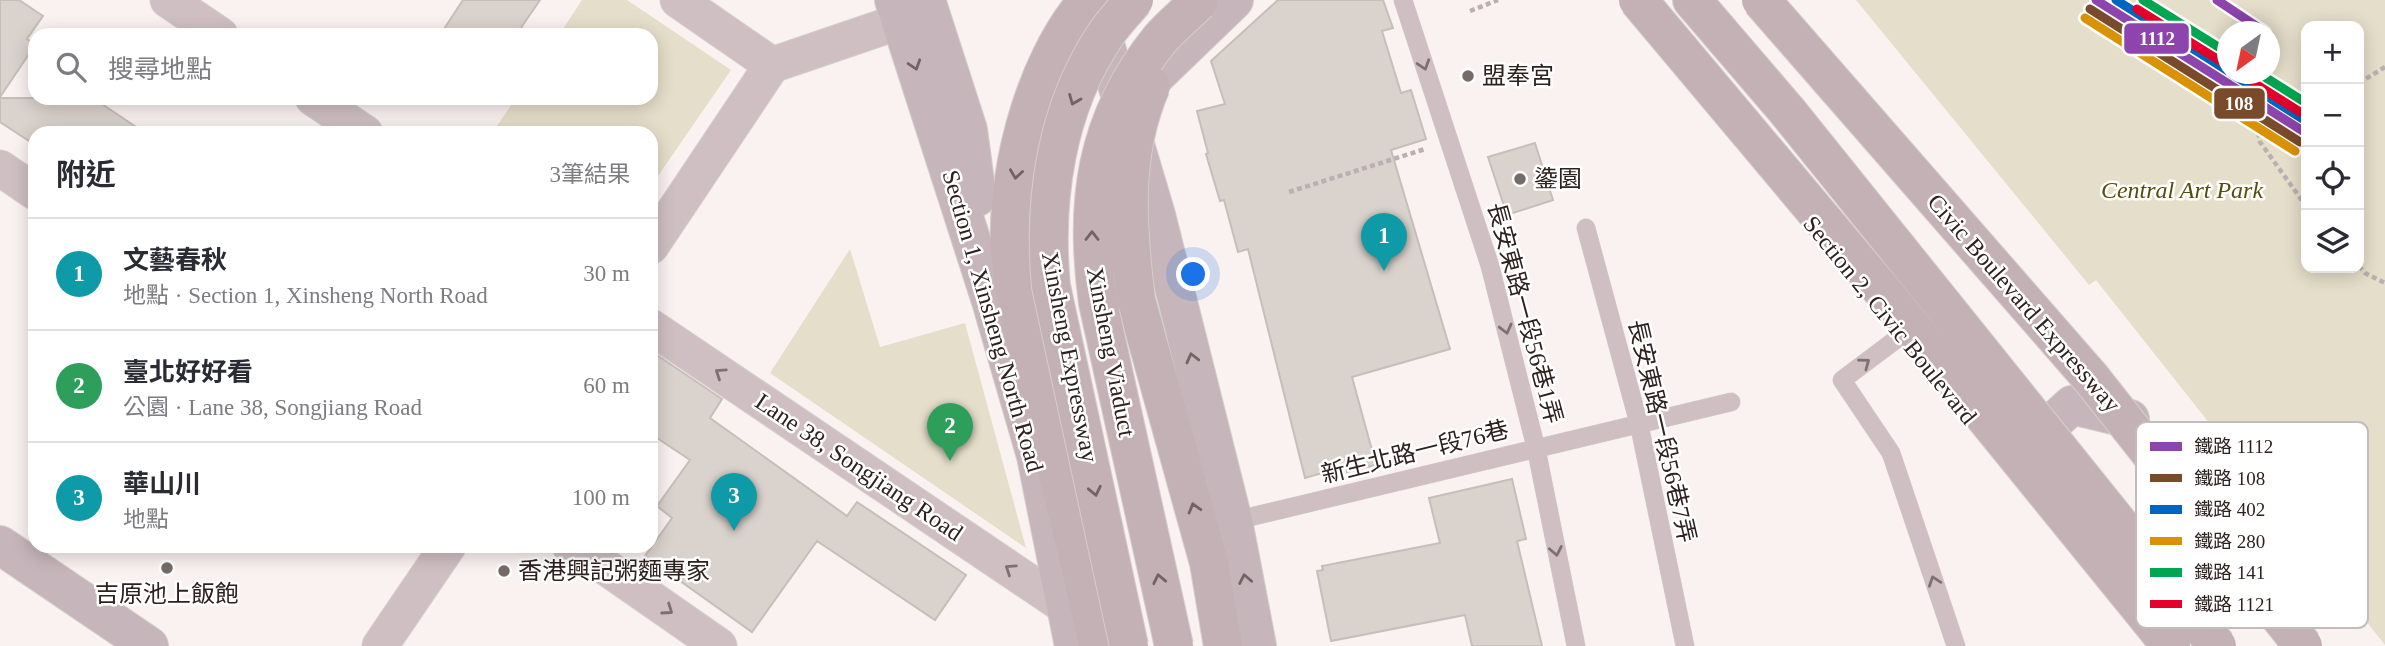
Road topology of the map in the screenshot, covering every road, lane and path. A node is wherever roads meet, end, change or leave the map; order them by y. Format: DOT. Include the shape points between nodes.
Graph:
graph roads {
  1 [pos="168,0"];
  2 [pos="678,0"];
  3 [pos="1090,0"];
  4 [pos="1134,0"];
  5 [pos="1403,0"];
  6 [pos="1498,0"];
  7 [pos="1625,0"];
  8 [pos="1638,0"];
  9 [pos="1692,0"];
  10 [pos="1761,0"];
  11 [pos="1781,0"];
  12 [pos="2119,0"];
  13 [pos="1211,1"];
  14 [pos="907,7"];
  15 [pos="1470,11"];
  16 [pos="210,28"];
  17 [pos="772,65"];
  18 [pos="2385,67"];
  19 [pos="2364,80"];
  20 [pos="2252,99"];
  21 [pos="2301,103"];
  22 [pos="323,105"];
  23 [pos="1123,107"];
  24 [pos="355,126"];
  25 [pos="1449,142"];
  26 [pos="0,168"];
  27 [pos="28,187"];
  28 [pos="1289,192"];
  29 [pos="2301,199"];
  30 [pos="1586,228"];
  31 [pos="658,236"];
  32 [pos="2364,272"];
  33 [pos="2385,284"];
  34 [pos="658,332"];
  35 [pos="1902,335"];
  36 [pos="2067,342"];
  37 [pos="1731,401"];
  38 [pos="1969,418"];
  39 [pos="2130,419"];
  40 [pos="1639,424"];
  41 [pos="2136,427"];
  42 [pos="2136,435"];
  43 [pos="1536,448"];
  44 [pos="2034,500"];
  45 [pos="1234,521"];
  46 [pos="2136,537"];
  47 [pos="0,545"];
  48 [pos="443,553"];
  49 [pos="583,553"];
  50 [pos="2136,603"];
  51 [pos="1066,607"];
  52 [pos="2156,628"];
  53 [pos="2290,628"];
  54 [pos="2295,628"];
  55 [pos="2216,635"];
  56 [pos="149,646"];
  57 [pos="380,646"];
  58 [pos="719,646"];
  59 [pos="1074,646"];
  60 [pos="1098,646"];
  61 [pos="1129,646"];
  62 [pos="1174,646"];
  63 [pos="1223,646"];
  64 [pos="1257,646"];
  65 [pos="1576,646"];
  66 [pos="1685,646"];
  67 [pos="1956,646"];
  68 [pos="2149,646"];
  69 [pos="2171,646"];
  70 [pos="2233,646"];
  71 [pos="2304,646"];
  72 [pos="2309,646"];
  1 -- 16 [label="street"];
  2 -- 17 [label="street"];
  3 -- 23 [label="street"];
  3 -- 60 [label="highway, one-way" via="1059,43 1031,104 1020,146 1010,225 1012,268 1031,365"];
  4 -- 61 [label="highway, Xinsheng Expressway, one-way, bridge" via="1106,34 1070,108 1049,202 1048,244 1052,286"];
  5 -- 25 [label="lane, 長安東路一段56巷1弄, one-way"];
  6 -- 15 [label="path"];
  7 -- 35 [label="street, Section 2, Civic Boulevard"];
  8 -- 50 [label="highway, bridge"];
  9 -- 46 [label="highway, bridge"];
  10 -- 42 [label="highway, Civic Boulevard Expressway, bridge"];
  11 -- 36 [label="street"];
  12 -- 20 [label="path"];
  13 -- 23 [label="street"];
  62 -- 13 [label="highway, Xinsheng Viaduct, one-way, bridge" via="1098,303 1092,221 1105,140 1118,106 1161,38"];
  63 -- 13 [label="highway, one-way, bridge" via="1209,563 1136,300 1127,196 1130,156 1150,89 1169,48"];
  14 -- 17 [label="street"];
  14 -- 51 [label="street, Section 1, Xinsheng North Road, one-way" via="1035,456"];
  17 -- 31 [label="street"];
  18 -- 19 [label="path"];
  20 -- 21 [label="path"];
  20 -- 29 [label="path" via="2260,142"];
  22 -- 24 [label="street"];
  45 -- 23 [label="street, one-way" via="1156,215"];
  25 -- 28 [label="path"];
  25 -- 43 [label="lane, 長安東路一段56巷1弄, one-way" via="1490,266"];
  26 -- 27 [label="street"];
  30 -- 40 [label="lane, 長安東路一段56巷7弄"];
  32 -- 33 [label="path"];
  51 -- 34 [label="street, Lane 38, Songjiang Road, one-way"];
  35 -- 38 [label="street, Section 2, Civic Boulevard"];
  67 -- 35 [label="lane, one-way" via="1891,453 1842,380"];
  36 -- 38 [label="street" via="2074,381 2010,438"];
  36 -- 39 [label="street"];
  37 -- 40 [label="lane, 新生北路一段76巷"];
  38 -- 44 [label="street, Section 2, Civic Boulevard"];
  39 -- 41 [label="street"];
  39 -- 44 [label="street" via="2072,405 2025,447"];
  40 -- 43 [label="lane, 新生北路一段76巷"];
  40 -- 66 [label="lane, 長安東路一段56巷7弄"];
  43 -- 45 [label="lane, 新生北路一段76巷"];
  43 -- 65 [label="lane, 長安東路一段56巷1弄, one-way"];
  44 -- 68 [label="street, Section 2, Civic Boulevard"];
  64 -- 45 [label="street, one-way"];
  47 -- 56 [label="street"];
  48 -- 57 [label="street"];
  49 -- 58 [label="street, one-way"];
  51 -- 59 [label="street, Section 1, Xinsheng North Road"];
  52 -- 69 [label="highway, bridge"];
  53 -- 71 [label="highway, Civic Boulevard Expressway, bridge"];
  54 -- 72 [label="street"];
  55 -- 70 [label="lane"];
}
